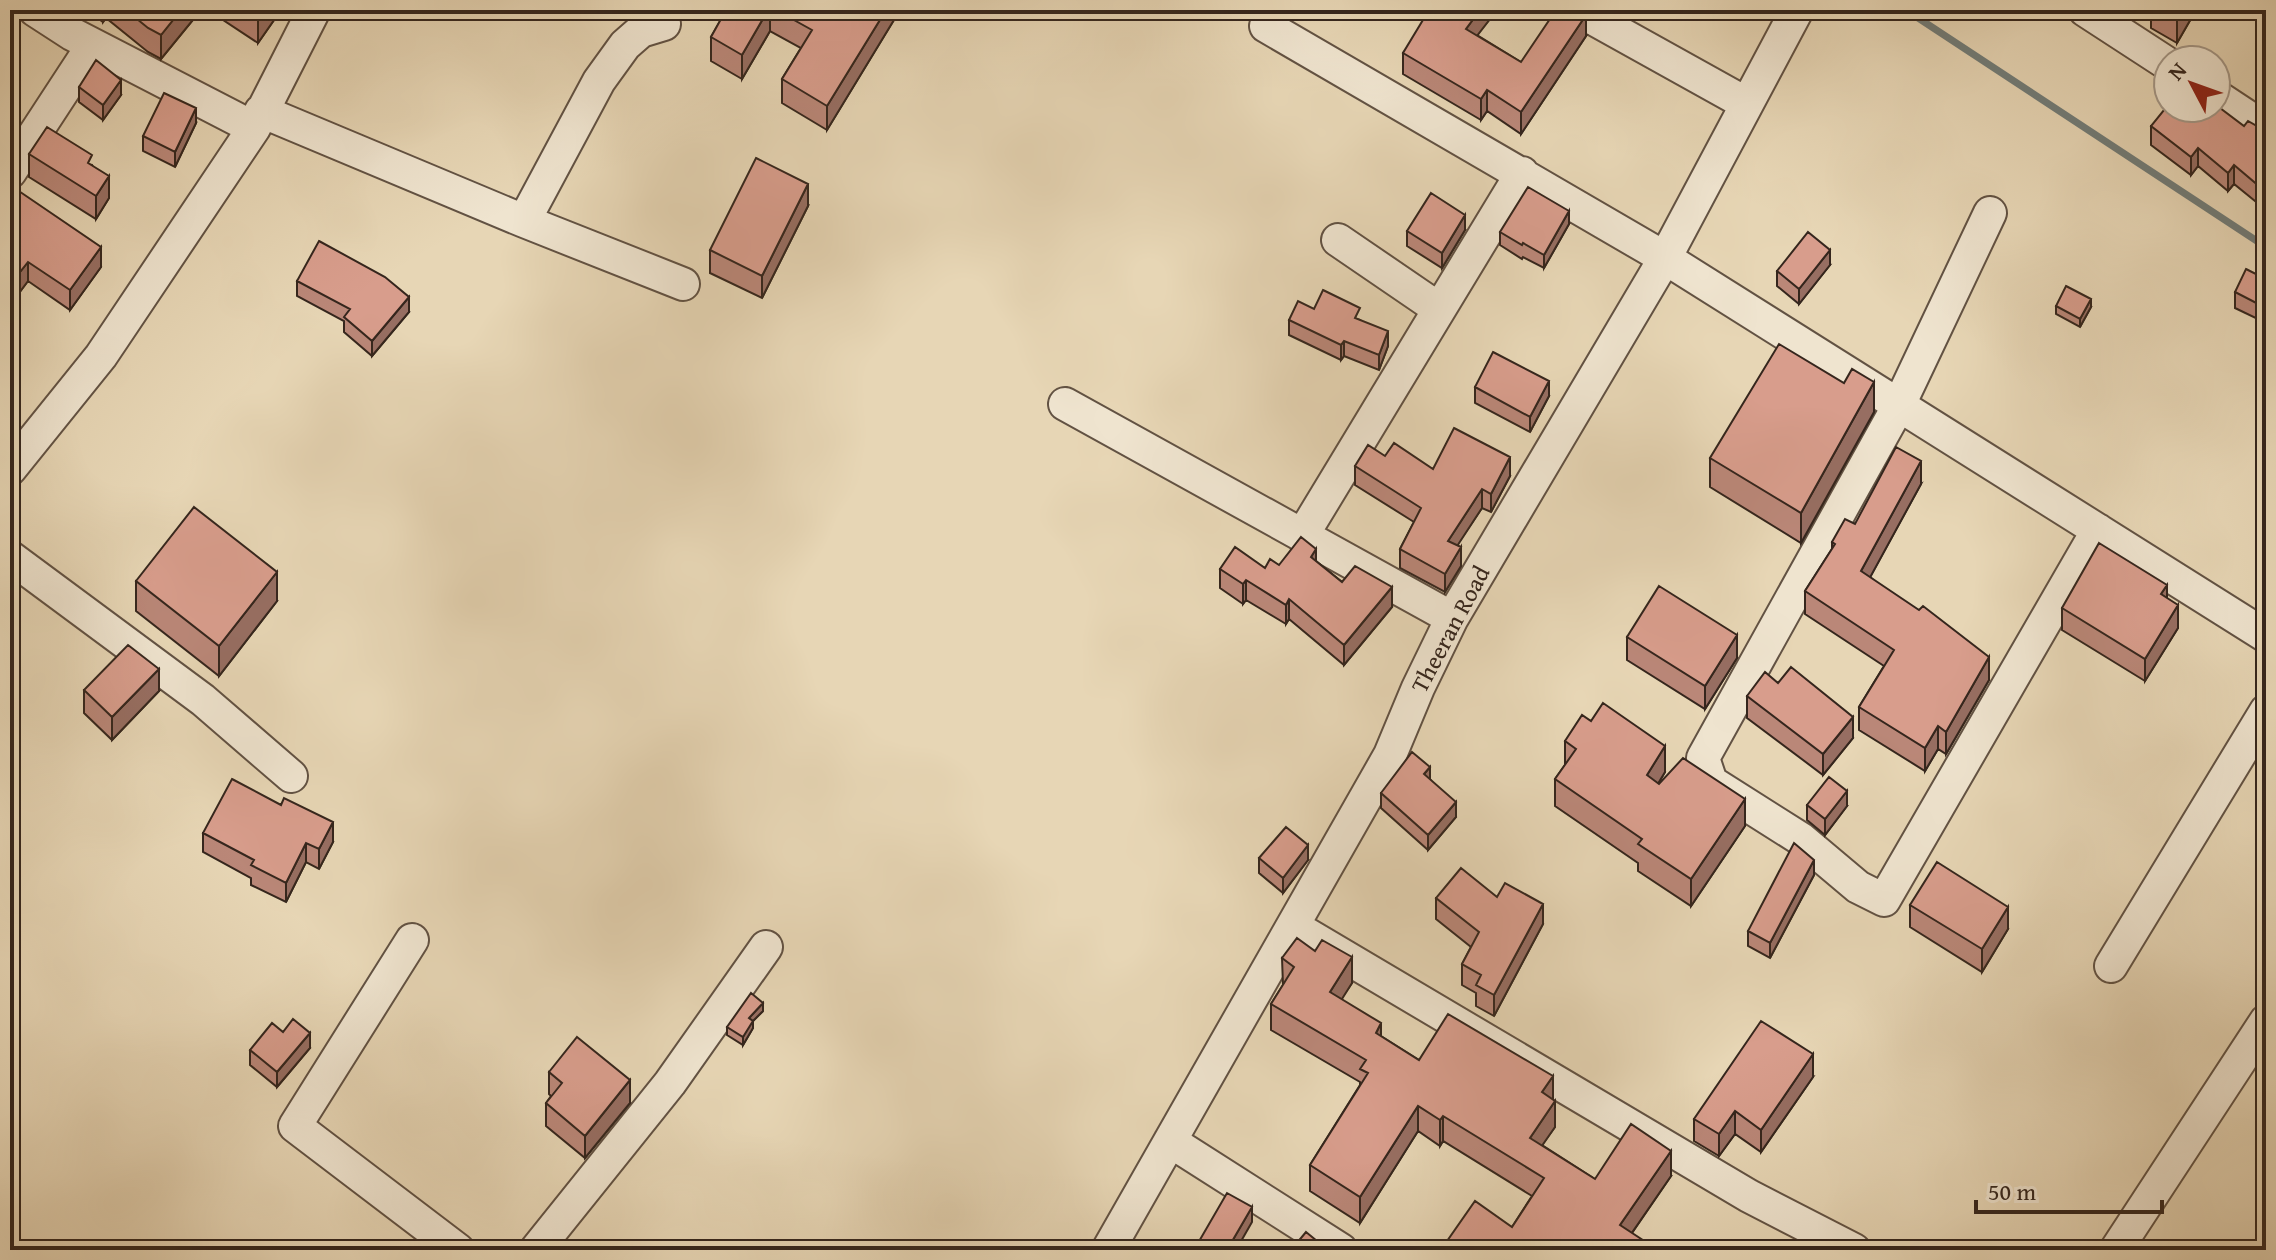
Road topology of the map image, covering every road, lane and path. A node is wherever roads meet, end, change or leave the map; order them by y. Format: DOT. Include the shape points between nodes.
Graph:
graph roads {
  1 [pos="35,10"];
  2 [pos="314,10"];
  3 [pos="1578,10"];
  4 [pos="1797,10"];
  5 [pos="2085,10"];
  6 [pos="664,24"];
  7 [pos="1266,26"];
  8 [pos="93,45"];
  9 [pos="2152,54"];
  10 [pos="1747,104"];
  11 [pos="2232,107"];
  12 [pos="257,120"];
  13 [pos="2266,129"];
  14 [pos="10,172"];
  15 [pos="1522,173"];
  16 [pos="1990,213"];
  17 [pos="524,221"];
  18 [pos="1338,240"];
  19 [pos="1665,258"];
  20 [pos="683,284"];
  21 [pos="1439,309"];
  22 [pos="1065,404"];
  23 [pos="1899,405"];
  24 [pos="10,469"];
  25 [pos="2098,530"];
  26 [pos="1302,536"];
  27 [pos="10,557"];
  28 [pos="1452,618"];
  29 [pos="2266,636"];
  30 [pos="2266,711"];
  31 [pos="291,776"];
  32 [pos="1293,926"];
  33 [pos="412,940"];
  34 [pos="766,947"];
  35 [pos="2111,966"];
  36 [pos="2266,1021"];
  37 [pos="1170,1141"];
  38 [pos="458,1250"];
  39 [pos="536,1250"];
  40 [pos="1108,1250"];
  41 [pos="1341,1250"];
  42 [pos="1854,1250"];
  43 [pos="2116,1250"];
  1 -- 8 [label="street"];
  2 -- 12 [label="street"];
  3 -- 10 [label="street"];
  4 -- 10 [label="street, Theeran Road"];
  5 -- 9 [label="street"];
  6 -- 17 [label="street" via="641,31 625,45 599,81"];
  7 -- 15 [label="street"];
  8 -- 12 [label="street"];
  8 -- 14 [label="street"];
  10 -- 19 [label="street, Theeran Road"];
  11 -- 13 [label="street"];
  12 -- 17 [label="street"];
  12 -- 24 [label="street" via="101,356"];
  15 -- 19 [label="street"];
  15 -- 21 [label="street"];
  16 -- 23 [label="street"];
  17 -- 20 [label="street"];
  18 -- 21 [label="street"];
  19 -- 23 [label="street"];
  19 -- 28 [label="street, Theeran Road"];
  21 -- 26 [label="street"];
  22 -- 26 [label="street"];
  23 -- 25 [label="street"];
  23 -- 25 [label="street" via="1703,758 1711,782 1801,839 1858,887 1884,900"];
  25 -- 29 [label="street"];
  26 -- 28 [label="street"];
  27 -- 31 [label="street" via="203,700"];
  28 -- 32 [label="street, Theeran Road" via="1390,755"];
  30 -- 35 [label="street"];
  32 -- 37 [label="street, Theeran Road"];
  32 -- 42 [label="street" via="1749,1196"];
  33 -- 38 [label="street" via="295,1126"];
  34 -- 39 [label="street" via="670,1083"];
  36 -- 43 [label="street"];
  37 -- 40 [label="street, Theeran Road"];
  37 -- 41 [label="street"];
}
